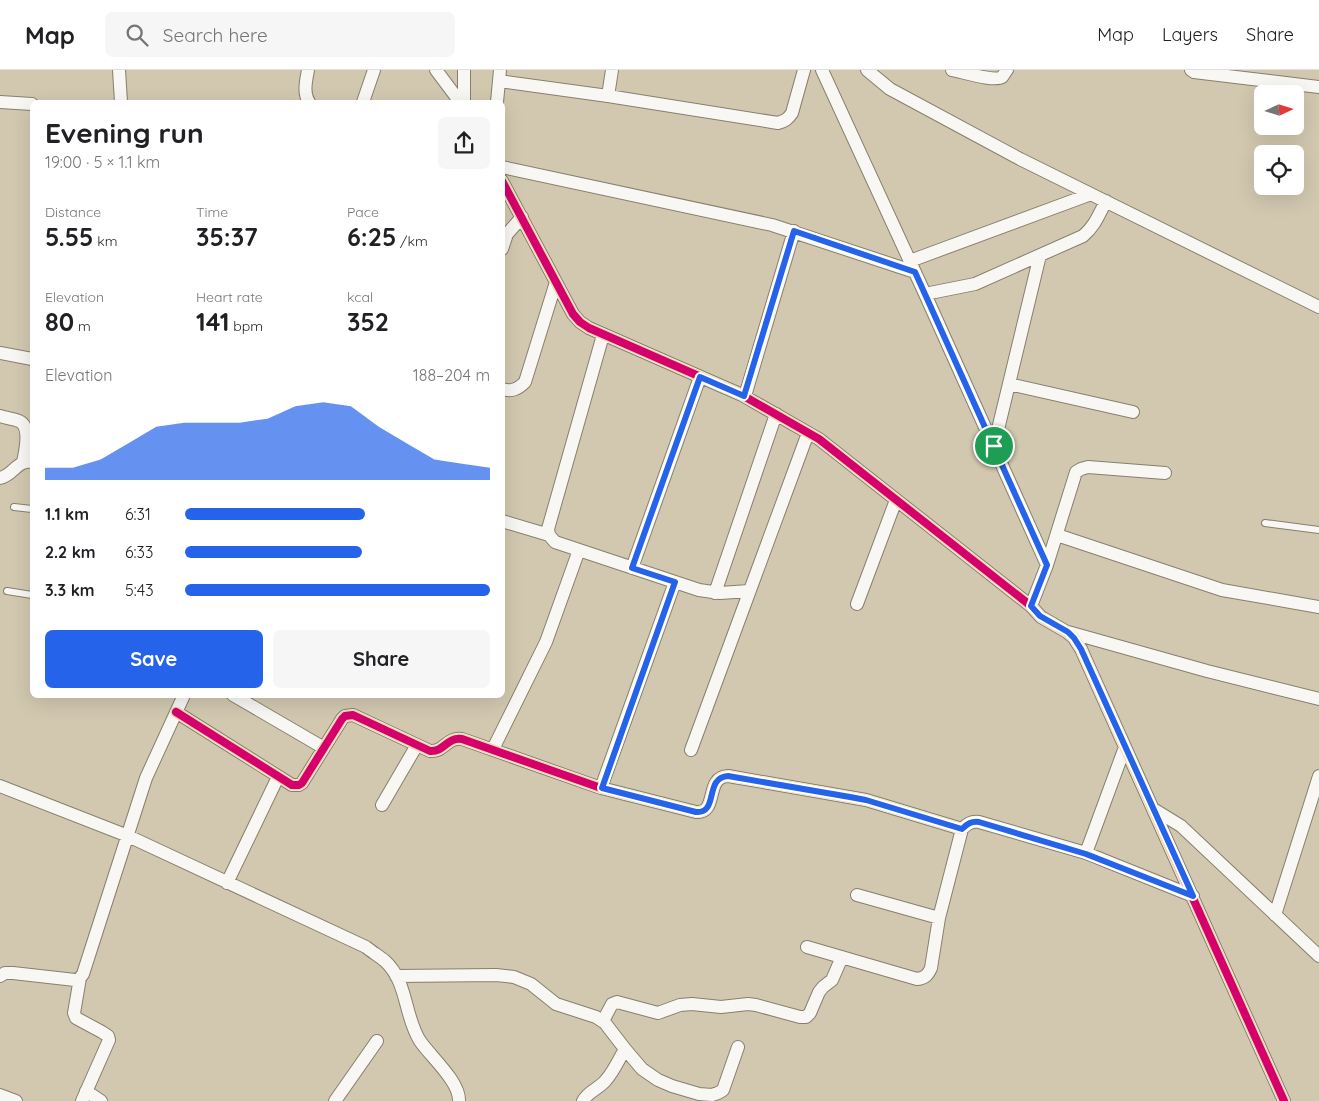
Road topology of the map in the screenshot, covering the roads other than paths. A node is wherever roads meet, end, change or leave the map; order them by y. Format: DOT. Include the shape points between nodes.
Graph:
graph roads {
  1 [pos="119,70"];
  2 [pos="308,70"];
  3 [pos="374,70"];
  4 [pos="436,70"];
  5 [pos="464,70"];
  6 [pos="612,70"];
  7 [pos="804,70"];
  8 [pos="822,70"];
  9 [pos="867,70"];
  10 [pos="952,70"];
  11 [pos="1007,70"];
  12 [pos="1192,70"];
  13 [pos="500,76"];
  14 [pos="1319,87"];
  15 [pos="608,96"];
  16 [pos="121,100"];
  17 [pos="307,100"];
  18 [pos="365,100"];
  19 [pos="460,100"];
  20 [pos="462,100"];
  21 [pos="497,100"];
  22 [pos="0,102"];
  23 [pos="30,104"];
  24 [pos="505,168"];
  25 [pos="505,186"];
  26 [pos="1090,194"];
  27 [pos="1106,201"];
  28 [pos="522,217"];
  29 [pos="794,231"];
  30 [pos="505,240"];
  31 [pos="1040,255"];
  32 [pos="913,266"];
  33 [pos="556,282"];
  34 [pos="925,294"];
  35 [pos="1319,307"];
  36 [pos="604,335"];
  37 [pos="0,353"];
  38 [pos="30,359"];
  39 [pos="700,377"];
  40 [pos="1009,384"];
  41 [pos="505,389"];
  42 [pos="744,396"];
  43 [pos="1133,412"];
  44 [pos="776,414"];
  45 [pos="0,416"];
  46 [pos="808,433"];
  47 [pos="994,446"];
  48 [pos="28,462"];
  49 [pos="1165,474"];
  50 [pos="0,478"];
  51 [pos="896,500"];
  52 [pos="14,507"];
  53 [pos="30,509"];
  54 [pos="505,522"];
  55 [pos="1265,523"];
  56 [pos="1319,530"];
  57 [pos="549,535"];
  58 [pos="1057,536"];
  59 [pos="580,550"];
  60 [pos="1047,565"];
  61 [pos="632,568"];
  62 [pos="675,582"];
  63 [pos="7,591"];
  64 [pos="749,591"];
  65 [pos="715,593"];
  66 [pos="30,595"];
  67 [pos="857,604"];
  68 [pos="1031,606"];
  69 [pos="1319,607"];
  70 [pos="1068,632"];
  71 [pos="183,698"];
  72 [pos="239,698"];
  73 [pos="1319,699"];
  74 [pos="176,712"];
  75 [pos="417,745"];
  76 [pos="324,748"];
  77 [pos="1125,748"];
  78 [pos="493,749"];
  79 [pos="691,750"];
  80 [pos="1319,776"];
  81 [pos="278,777"];
  82 [pos="0,786"];
  83 [pos="602,788"];
  84 [pos="382,805"];
  85 [pos="1155,810"];
  86 [pos="962,829"];
  87 [pos="128,836"];
  88 [pos="1086,854"];
  89 [pos="227,882"];
  90 [pos="857,895"];
  91 [pos="1193,896"];
  92 [pos="1275,915"];
  93 [pos="939,918"];
  94 [pos="806,947"];
  95 [pos="1319,956"];
  96 [pos="842,957"];
  97 [pos="0,976"];
  98 [pos="396,976"];
  99 [pos="80,978"];
  100 [pos="603,1021"];
  101 [pos="377,1041"];
  102 [pos="738,1046"];
  103 [pos="624,1049"];
  104 [pos="0,1095"];
  105 [pos="84,1096"];
  106 [pos="16,1101"];
  107 [pos="101,1101"];
  108 [pos="335,1101"];
  109 [pos="459,1101"];
  110 [pos="583,1101"];
  111 [pos="1284,1101"];
  1 -- 16 [label="street"];
  2 -- 17 [label="street"];
  3 -- 18 [label="street"];
  4 -- 19 [label="street"];
  5 -- 20 [label="street"];
  6 -- 15 [label="street"];
  7 -- 15 [label="street" via="792,113 784,122 778,123"];
  8 -- 32 [label="street"];
  9 -- 26 [label="street" via="890,89"];
  10 -- 11 [label="street" via="997,79"];
  12 -- 14 [label="street"];
  13 -- 15 [label="street"];
  13 -- 21 [label="street"];
  22 -- 23 [label="street"];
  24 -- 29 [label="street"];
  25 -- 28 [label="street"];
  26 -- 27 [label="street"];
  26 -- 32 [label="street"];
  27 -- 31 [label="street" via="1096,221 1083,236"];
  27 -- 35 [label="street"];
  28 -- 30 [label="street"];
  28 -- 33 [label="street"];
  29 -- 32 [label="street"];
  29 -- 42 [label="street"];
  31 -- 34 [label="street" via="975,284"];
  31 -- 40 [label="street"];
  32 -- 34 [label="street"];
  33 -- 36 [label="street" via="580,322"];
  33 -- 41 [label="street" via="525,382 514,390"];
  34 -- 47 [label="street"];
  36 -- 39 [label="street"];
  36 -- 57 [label="street" via="548,529"];
  37 -- 38 [label="street"];
  39 -- 42 [label="street"];
  39 -- 61 [label="street"];
  40 -- 43 [label="street"];
  40 -- 47 [label="street"];
  42 -- 44 [label="street"];
  44 -- 46 [label="street"];
  44 -- 65 [label="street"];
  45 -- 48 [label="street" via="25,426"];
  46 -- 51 [label="street"];
  46 -- 64 [label="street"];
  47 -- 60 [label="street"];
  48 -- 50 [label="street"];
  49 -- 58 [label="street" via="1081,468 1076,472"];
  51 -- 67 [label="street"];
  51 -- 68 [label="street"];
  52 -- 53 [label="lane"];
  54 -- 57 [label="street"];
  55 -- 56 [label="lane"];
  57 -- 59 [label="street" via="554,542"];
  58 -- 60 [label="street"];
  58 -- 69 [label="street" via="1222,590"];
  59 -- 61 [label="street"];
  59 -- 78 [label="street" via="546,642"];
  60 -- 68 [label="street"];
  61 -- 62 [label="street"];
  62 -- 65 [label="street"];
  62 -- 83 [label="street"];
  63 -- 66 [label="lane"];
  64 -- 65 [label="street"];
  64 -- 79 [label="street"];
  68 -- 70 [label="street" via="1040,616"];
  70 -- 73 [label="street"];
  70 -- 77 [label="street" via="1081,649"];
  71 -- 74 [label="street"];
  72 -- 76 [label="street"];
  74 -- 81 [label="street"];
  74 -- 87 [label="street" via="146,778"];
  75 -- 76 [label="street" via="349,715 342,719"];
  75 -- 78 [label="street" via="435,752 457,738"];
  75 -- 84 [label="street"];
  76 -- 81 [label="street" via="299,785"];
  77 -- 85 [label="street"];
  77 -- 88 [label="street"];
  78 -- 83 [label="street"];
  80 -- 92 [label="street"];
  81 -- 89 [label="street"];
  82 -- 87 [label="street"];
  83 -- 86 [label="street" via="701,812 708,805 718,778 728,776 866,800"];
  85 -- 91 [label="street"];
  85 -- 92 [label="street" via="1181,826"];
  86 -- 88 [label="street" via="973,821 979,822"];
  86 -- 93 [label="street"];
  87 -- 89 [label="street"];
  87 -- 99 [label="street"];
  88 -- 91 [label="street"];
  89 -- 98 [label="street" via="366,948 386,961"];
  90 -- 93 [label="street"];
  91 -- 111 [label="street"];
  92 -- 95 [label="street"];
  93 -- 96 [label="street" via="931,968 923,978"];
  94 -- 96 [label="street"];
  96 -- 100 [label="street" via="832,980 819,992 806,1017 748,1004 721,1007 680,1005 658,1013 617,1002 612,1004"];
  97 -- 99 [label="street" via="13,973"];
  98 -- 100 [label="street" via="496,975 514,978 531,984 556,1004"];
  98 -- 109 [label="street" via="416,1033 455,1085"];
  99 -- 105 [label="street" via="76,1018 102,1032 109,1040"];
  100 -- 103 [label="street"];
  101 -- 108 [label="street"];
  102 -- 103 [label="street" via="723,1090 712,1095 699,1094 658,1080 642,1069"];
  103 -- 110 [label="street" via="605,1082 586,1095"];
  104 -- 106 [label="street"];
  105 -- 107 [label="street"];
}
